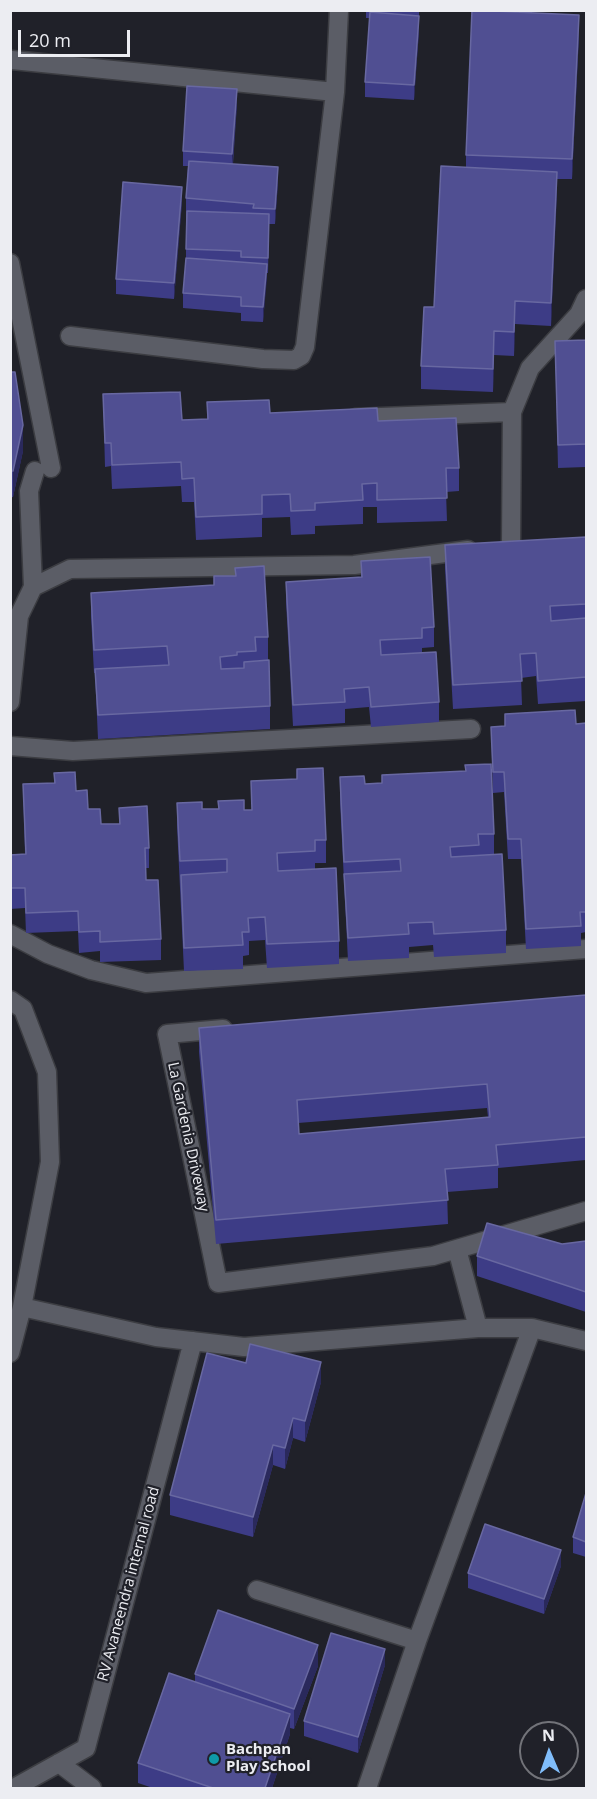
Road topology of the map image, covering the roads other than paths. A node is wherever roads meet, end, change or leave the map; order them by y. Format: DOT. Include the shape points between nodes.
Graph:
graph roads {
  1 [pos="339,10"];
  2 [pos="12,60"];
  3 [pos="335,92"];
  4 [pos="10,263"];
  5 [pos="586,299"];
  6 [pos="70,336"];
  7 [pos="512,412"];
  8 [pos="334,419"];
  9 [pos="532,545"];
  10 [pos="499,546"];
  11 [pos="33,587"];
  12 [pos="10,702"];
  13 [pos="471,729"];
  14 [pos="10,746"];
  15 [pos="10,934"];
  16 [pos="586,949"];
  17 [pos="10,1000"];
  18 [pos="237,1028"];
  19 [pos="586,1210"];
  20 [pos="457,1249"];
  21 [pos="22,1307"];
  22 [pos="478,1328"];
  23 [pos="532,1328"];
  24 [pos="192,1341"];
  25 [pos="586,1341"];
  26 [pos="10,1353"];
  27 [pos="257,1590"];
  28 [pos="417,1641"];
  29 [pos="59,1763"];
  30 [pos="14,1788"];
  31 [pos="92,1788"];
  32 [pos="367,1788"];
  1 -- 3 [label="street"];
  2 -- 3 [label="street"];
  3 -- 6 [label="street" via="301,356 294,360 263,359"];
  4 -- 11 [label="street" via="43,470 29,491"];
  5 -- 7 [label="street" via="579,314 530,368"];
  7 -- 8 [label="street"];
  7 -- 10 [label="street"];
  9 -- 10 [label="street"];
  10 -- 11 [label="street" via="354,565 70,569"];
  11 -- 12 [label="street" via="19,616"];
  13 -- 14 [label="street" via="73,751"];
  15 -- 16 [label="street" via="91,970 146,983"];
  17 -- 21 [label="street" via="23,1009 47,1072 50,1162"];
  18 -- 20 [label="street, La Gardenia Driveway" via="167,1034 218,1283 433,1256"];
  19 -- 20 [label="street, La Gardenia Driveway"];
  20 -- 22 [label="street"];
  21 -- 24 [label="street" via="156,1337"];
  21 -- 26 [label="street"];
  22 -- 23 [label="street"];
  22 -- 24 [label="street" via="244,1347"];
  23 -- 25 [label="street"];
  23 -- 28 [label="street"];
  24 -- 29 [label="street, RV Avaneendra internal road" via="86,1748"];
  27 -- 28 [label="street"];
  28 -- 32 [label="street"];
  29 -- 30 [label="street, RV Avaneendra internal road"];
  29 -- 31 [label="street"];
}
